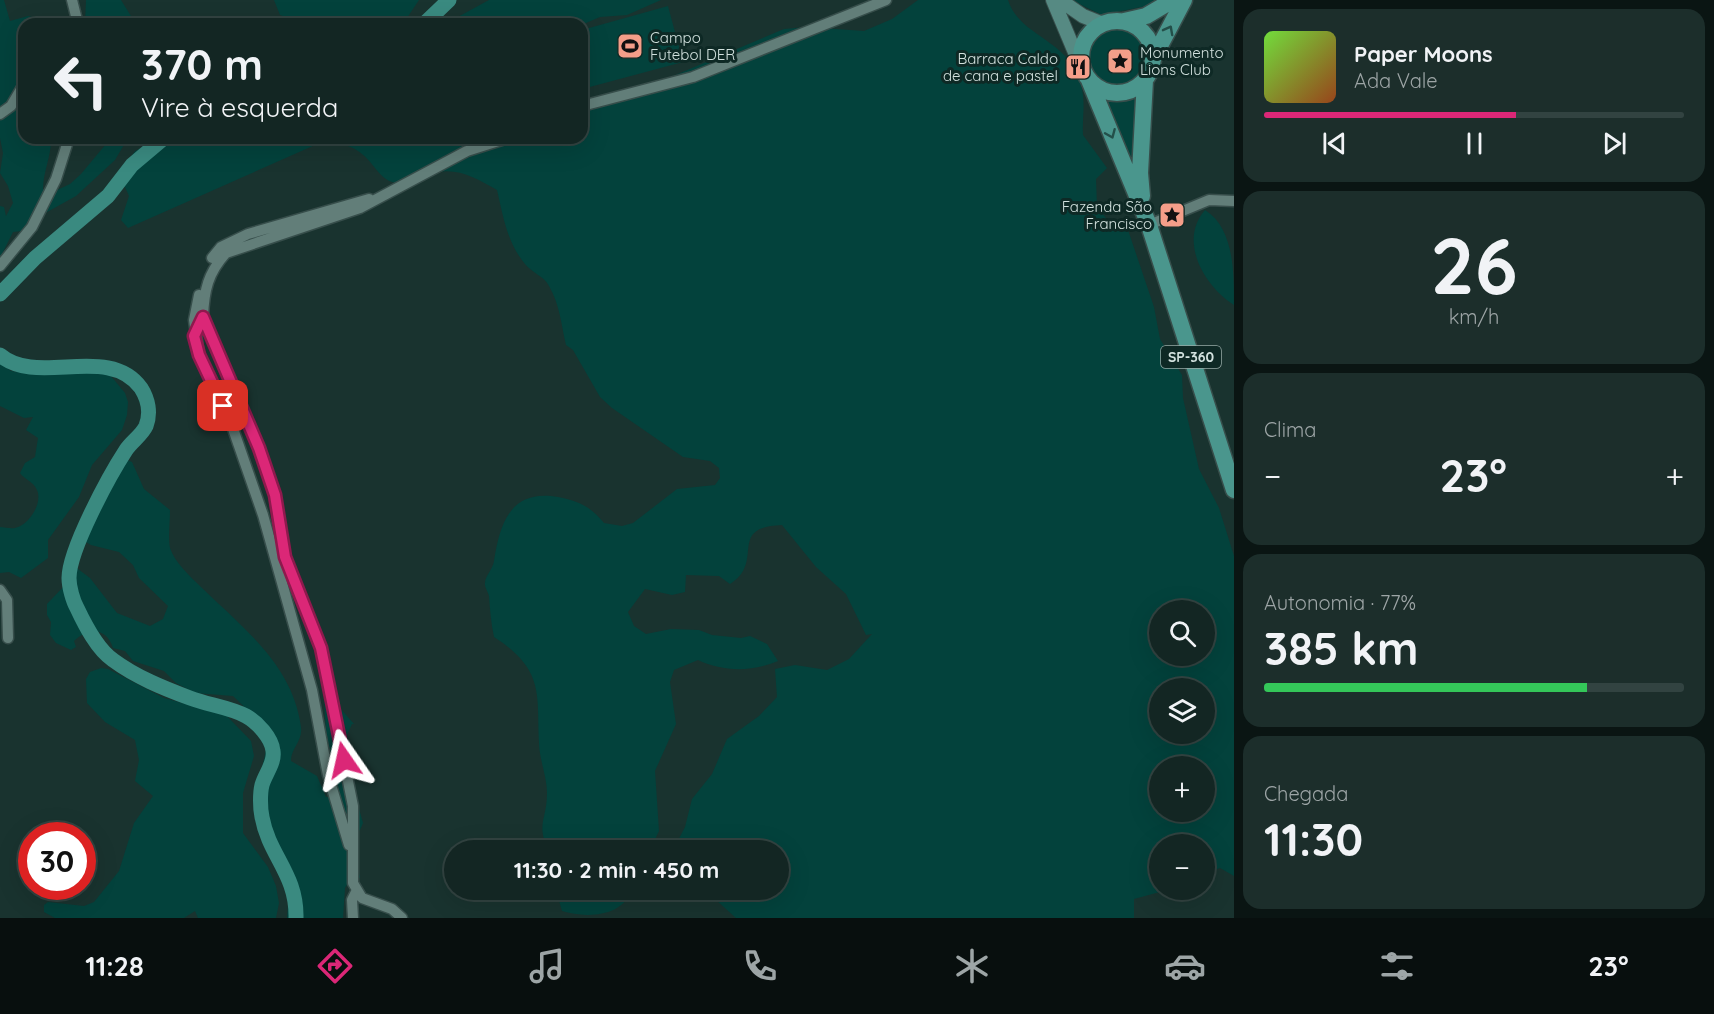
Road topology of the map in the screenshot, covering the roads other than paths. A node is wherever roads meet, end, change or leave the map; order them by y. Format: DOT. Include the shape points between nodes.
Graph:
graph roads {
  1 [pos="72,0"];
  2 [pos="886,0"];
  3 [pos="1053,0"];
  4 [pos="1060,0"];
  5 [pos="1173,0"];
  6 [pos="1184,0"];
  7 [pos="76,18"];
  8 [pos="1124,21"];
  9 [pos="1103,24"];
  10 [pos="1153,59"];
  11 [pos="1086,74"];
  12 [pos="1145,80"];
  13 [pos="18,94"];
  14 [pos="588,104"];
  15 [pos="0,114"];
  16 [pos="67,144"];
  17 [pos="489,144"];
  18 [pos="375,198"];
  19 [pos="1234,201"];
  20 [pos="1146,218"];
  21 [pos="0,266"];
  22 [pos="203,317"];
  23 [pos="194,336"];
  24 [pos="1234,490"];
  25 [pos="0,590"];
  26 [pos="8,638"];
  27 [pos="352,856"];
  28 [pos="359,895"];
  29 [pos="352,918"];
  30 [pos="402,918"];
  1 -- 7 [label="street"];
  2 -- 14 [label="street" via="693,76"];
  3 -- 11 [label="street"];
  4 -- 9 [label="street"];
  5 -- 8 [label="main road" via="1146,16"];
  10 -- 6 [label="main road, SP-360, one-way"];
  8 -- 9 [label="main road"];
  8 -- 10 [label="main road" via="1149,39"];
  9 -- 11 [label="main road, SP-360" via="1086,38 1080,58"];
  10 -- 12 [label="main road, SP-360"];
  11 -- 12 [label="main road" via="1098,88 1110,93 1123,93"];
  11 -- 20 [label="main road, SP-360, one-way"];
  12 -- 20 [label="main road, SP-360" via="1140,173"];
  13 -- 15 [label="street"];
  16 -- 21 [label="street" via="56,179 32,227"];
  17 -- 18 [label="street" via="467,151"];
  18 -- 22 [label="street" via="360,208 226,253 212,269"];
  18 -- 23 [label="street" via="248,234 221,247 205,267"];
  19 -- 20 [label="street" via="1209,200"];
  20 -- 24 [label="main road, SP-360"];
  22 -- 23 [label="street"];
  22 -- 27 [label="street" via="259,448 275,495 285,557 321,648 352,806"];
  23 -- 27 [label="street" via="231,423 263,515 312,690 328,776"];
  25 -- 26 [label="street" via="7,600"];
  27 -- 28 [label="street" via="353,883"];
  28 -- 29 [label="street" via="352,900"];
  28 -- 30 [label="street" via="392,909"];
}
